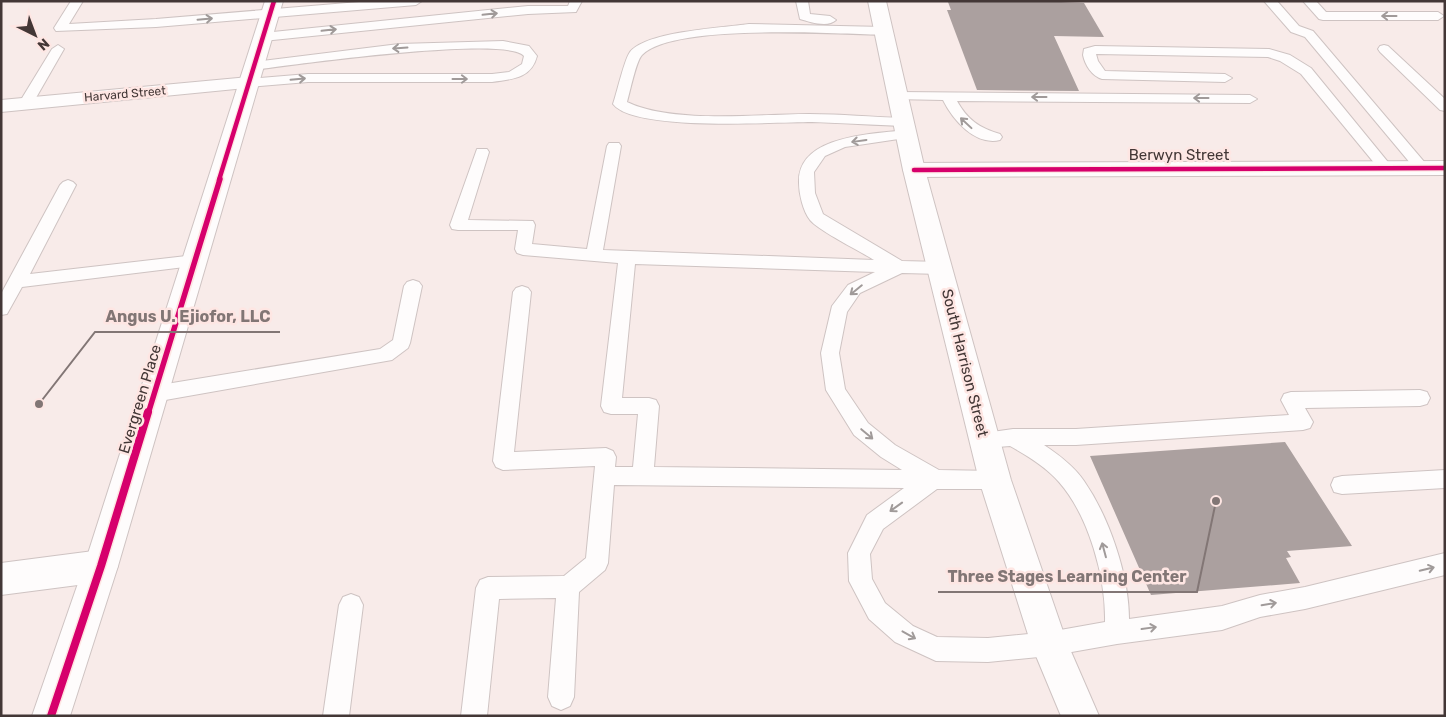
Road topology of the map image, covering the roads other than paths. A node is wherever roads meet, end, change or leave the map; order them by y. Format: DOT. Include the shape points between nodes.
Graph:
graph roads {
  1 [pos="77,1"];
  2 [pos="416,1"];
  3 [pos="576,1"];
  4 [pos="802,1"];
  5 [pos="1270,1"];
  6 [pos="1309,1"];
  7 [pos="1427,6"];
  8 [pos="272,7"];
  9 [pos="1441,19"];
  10 [pos="876,21"];
  11 [pos="156,23"];
  12 [pos="263,37"];
  13 [pos="58,48"];
  14 [pos="1384,49"];
  15 [pos="252,74"];
  16 [pos="1226,78"];
  17 [pos="898,96"];
  18 [pos="948,97"];
  19 [pos="1250,98"];
  20 [pos="26,103"];
  21 [pos="1,106"];
  22 [pos="1445,107"];
  23 [pos="896,126"];
  24 [pos="995,137"];
  25 [pos="614,146"];
  26 [pos="482,152"];
  27 [pos="1385,167"];
  28 [pos="1421,167"];
  29 [pos="1445,168"];
  30 [pos="914,170"];
  31 [pos="68,185"];
  32 [pos="594,255"];
  33 [pos="627,258"];
  34 [pos="195,261"];
  35 [pos="899,267"];
  36 [pos="941,268"];
  37 [pos="17,282"];
  38 [pos="413,286"];
  39 [pos="522,292"];
  40 [pos="1,309"];
  41 [pos="154,394"];
  42 [pos="1420,398"];
  43 [pos="1012,437"];
  44 [pos="985,440"];
  45 [pos="604,476"];
  46 [pos="643,476"];
  47 [pos="935,478"];
  48 [pos="1445,479"];
  49 [pos="995,480"];
  50 [pos="1342,485"];
  51 [pos="1445,564"];
  52 [pos="102,566"];
  53 [pos="1,578"];
  54 [pos="568,587"];
  55 [pos="351,605"];
  56 [pos="1117,632"];
  57 [pos="1049,644"];
  58 [pos="561,697"];
  59 [pos="51,716"];
  60 [pos="336,716"];
  61 [pos="474,716"];
  62 [pos="1080,716"];
  1 -- 11 [label="lane" via="60,28"];
  2 -- 8 [label="lane"];
  12 -- 3 [label="lane, one-way" via="528,10 572,9"];
  4 -- 10 [label="lane" via="804,16 813,19"];
  5 -- 28 [label="lane" via="1295,29 1309,34"];
  9 -- 6 [label="lane, one-way" via="1323,16"];
  7 -- 9 [label="lane"];
  11 -- 8 [label="lane, one-way"];
  8 -- 12 [label="street, Evergreen Place"];
  10 -- 17 [label="street, South Harrison Street"];
  10 -- 23 [label="lane" via="674,36 650,44 635,54 620,104 650,116 810,118"];
  12 -- 15 [label="street, Evergreen Place"];
  13 -- 20 [label="lane"];
  14 -- 22 [label="lane"];
  15 -- 15 [label="lane, one-way" via="308,78 492,78 513,75 528,66 531,56 525,49 503,45 399,48"];
  15 -- 20 [label="street, Harvard Street"];
  15 -- 34 [label="street, Evergreen Place"];
  16 -- 27 [label="lane" via="1102,75 1089,52 1269,53 1285,58 1306,71"];
  17 -- 18 [label="lane"];
  17 -- 23 [label="street, South Harrison Street"];
  19 -- 18 [label="lane, one-way"];
  24 -- 18 [label="lane, one-way" via="970,128"];
  20 -- 21 [label="street, Harvard Street"];
  23 -- 30 [label="street, South Harrison Street"];
  23 -- 35 [label="lane, one-way" via="820,153 806,172 806,193 816,217"];
  25 -- 32 [label="lane"];
  26 -- 32 [label="lane" via="458,225 527,225 523,249"];
  27 -- 28 [label="street, Berwyn Street"];
  27 -- 30 [label="street, Berwyn Street"];
  28 -- 29 [label="street, Berwyn Street"];
  30 -- 36 [label="street, South Harrison Street"];
  31 -- 37 [label="lane"];
  32 -- 33 [label="lane"];
  33 -- 35 [label="lane"];
  33 -- 46 [label="lane" via="611,406 649,406"];
  34 -- 37 [label="lane"];
  34 -- 41 [label="street, Evergreen Place"];
  35 -- 36 [label="lane"];
  35 -- 47 [label="lane, one-way" via="854,289 838,311 830,353 836,390 861,429 888,451"];
  36 -- 44 [label="street, South Harrison Street"];
  37 -- 40 [label="lane"];
  38 -- 41 [label="lane" via="401,343 385,355"];
  39 -- 45 [label="lane" via="503,461 606,457"];
  41 -- 52 [label="street, Evergreen Place"];
  42 -- 43 [label="lane" via="1291,400 1303,422 1076,437"];
  43 -- 44 [label="lane"];
  56 -- 43 [label="lane, one-way" via="1115,590 1103,544 1077,487 1043,454"];
  44 -- 49 [label="street, South Harrison Street"];
  45 -- 46 [label="lane"];
  45 -- 54 [label="lane" via="597,563"];
  46 -- 47 [label="lane"];
  47 -- 49 [label="lane"];
  47 -- 57 [label="lane, one-way" via="875,522 859,553 860,580 877,612 904,634 936,649 988,650"];
  48 -- 50 [label="lane"];
  49 -- 57 [label="street, South Harrison Street"];
  56 -- 51 [label="lane, one-way" via="1222,618 1260,606"];
  52 -- 53 [label="street"];
  52 -- 59 [label="street, Evergreen Place"];
  54 -- 58 [label="lane"];
  54 -- 61 [label="lane" via="488,588"];
  55 -- 60 [label="lane"];
  56 -- 57 [label="lane"];
  57 -- 62 [label="street, South Harrison Street"];
}
